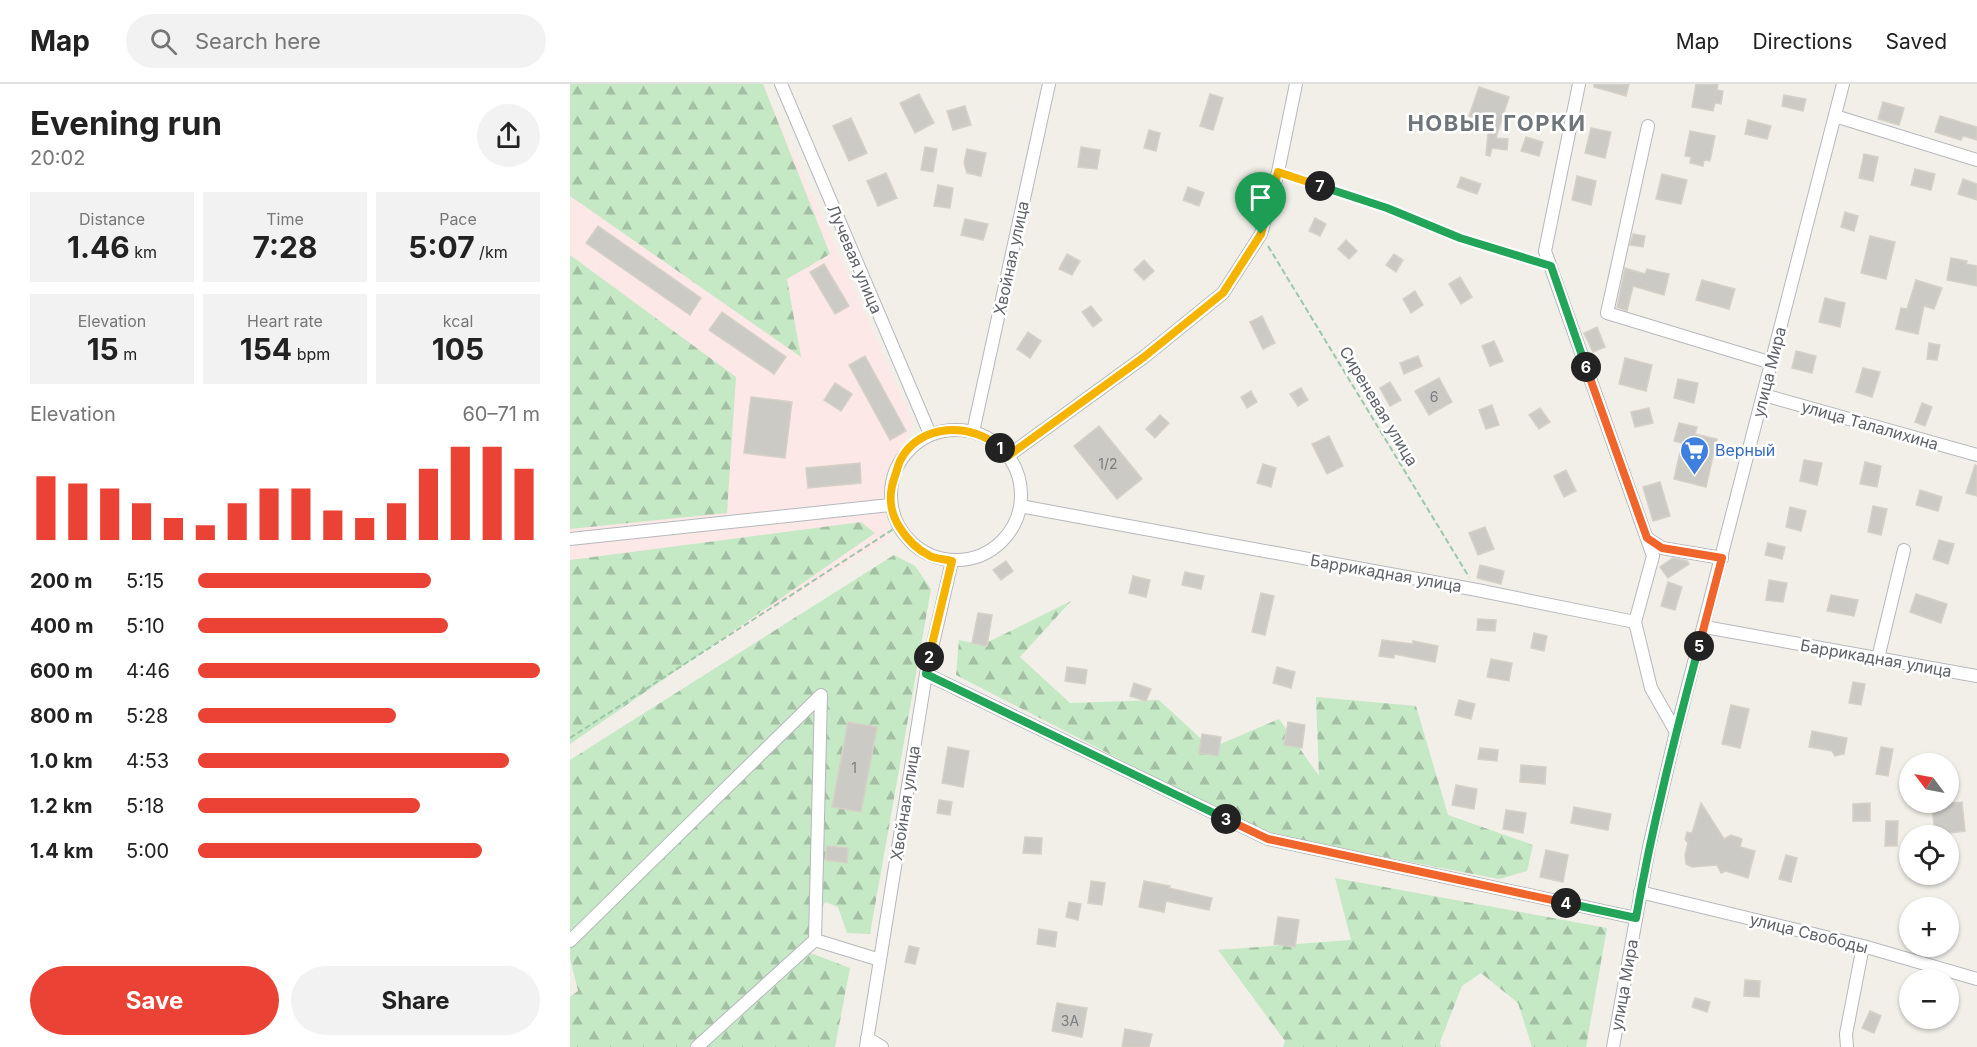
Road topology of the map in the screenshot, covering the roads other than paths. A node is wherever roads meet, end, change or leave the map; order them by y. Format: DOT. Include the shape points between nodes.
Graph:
graph roads {
  1 [pos="781,84"];
  2 [pos="1049,84"];
  3 [pos="1296,84"];
  4 [pos="1579,84"];
  5 [pos="1843,84"];
  6 [pos="1835,116"];
  7 [pos="1648,126"];
  8 [pos="1977,160"];
  9 [pos="1772,363"];
  10 [pos="1764,395"];
  11 [pos="973,432"];
  12 [pos="930,434"];
  13 [pos="1977,455"];
  14 [pos="1008,456"];
  15 [pos="891,506"];
  16 [pos="1020,506"];
  17 [pos="1647,538"];
  18 [pos="570,539"];
  19 [pos="1904,550"];
  20 [pos="1722,558"];
  21 [pos="952,561"];
  22 [pos="1635,622"];
  23 [pos="1704,627"];
  24 [pos="1878,658"];
  25 [pos="926,674"];
  26 [pos="1977,676"];
  27 [pos="1676,732"];
  28 [pos="1640,892"];
  29 [pos="1636,918"];
  30 [pos="815,940"];
  31 [pos="570,941"];
  32 [pos="1863,946"];
  33 [pos="880,960"];
  34 [pos="1977,979"];
  35 [pos="866,1043"];
  36 [pos="698,1047"];
  37 [pos="882,1047"];
  38 [pos="1613,1047"];
  39 [pos="1847,1047"];
  1 -- 12 [label="street, Лучевая улица"];
  2 -- 11 [label="street, Хвойная улица"];
  3 -- 14 [label="street" via="1261,234 1223,293 1144,357"];
  4 -- 17 [label="street" via="1545,250"];
  5 -- 6 [label="street, улица Мира"];
  6 -- 8 [label="street"];
  6 -- 9 [label="street, улица Мира"];
  7 -- 9 [label="street" via="1607,313"];
  9 -- 10 [label="street, улица Мира"];
  10 -- 13 [label="street, улица Талалихина"];
  10 -- 20 [label="street, улица Мира"];
  11 -- 12 [label="street" via="951,429"];
  11 -- 14 [label="street" via="992,440"];
  12 -- 15 [label="street" via="901,458 890,491"];
  14 -- 16 [label="street" via="1021,488"];
  15 -- 18 [label="street"];
  15 -- 21 [label="street" via="907,539 930,556"];
  16 -- 21 [label="street" via="1012,528 1000,543 977,557"];
  16 -- 22 [label="street, Баррикадная улица"];
  17 -- 20 [label="street" via="1662,548"];
  17 -- 22 [label="street" via="1653,556"];
  19 -- 24 [label="street"];
  20 -- 23 [label="street, улица Мира"];
  21 -- 25 [label="street, Хвойная улица"];
  22 -- 27 [label="street" via="1651,688"];
  23 -- 24 [label="street, Баррикадная улица"];
  23 -- 27 [label="street, улица Мира"];
  24 -- 26 [label="street, Баррикадная улица"];
  25 -- 29 [label="street" via="1268,839"];
  25 -- 33 [label="street, Хвойная улица"];
  27 -- 28 [label="street, улица Мира"];
  28 -- 29 [label="street, улица Мира"];
  28 -- 32 [label="street, улица Свободы"];
  29 -- 38 [label="street, улица Мира"];
  30 -- 31 [label="street" via="821,694"];
  30 -- 33 [label="street"];
  30 -- 36 [label="street"];
  32 -- 34 [label="street, улица Свободы"];
  32 -- 39 [label="street" via="1846,1034"];
  33 -- 35 [label="street, Хвойная улица"];
  35 -- 37 [label="street"];
}
